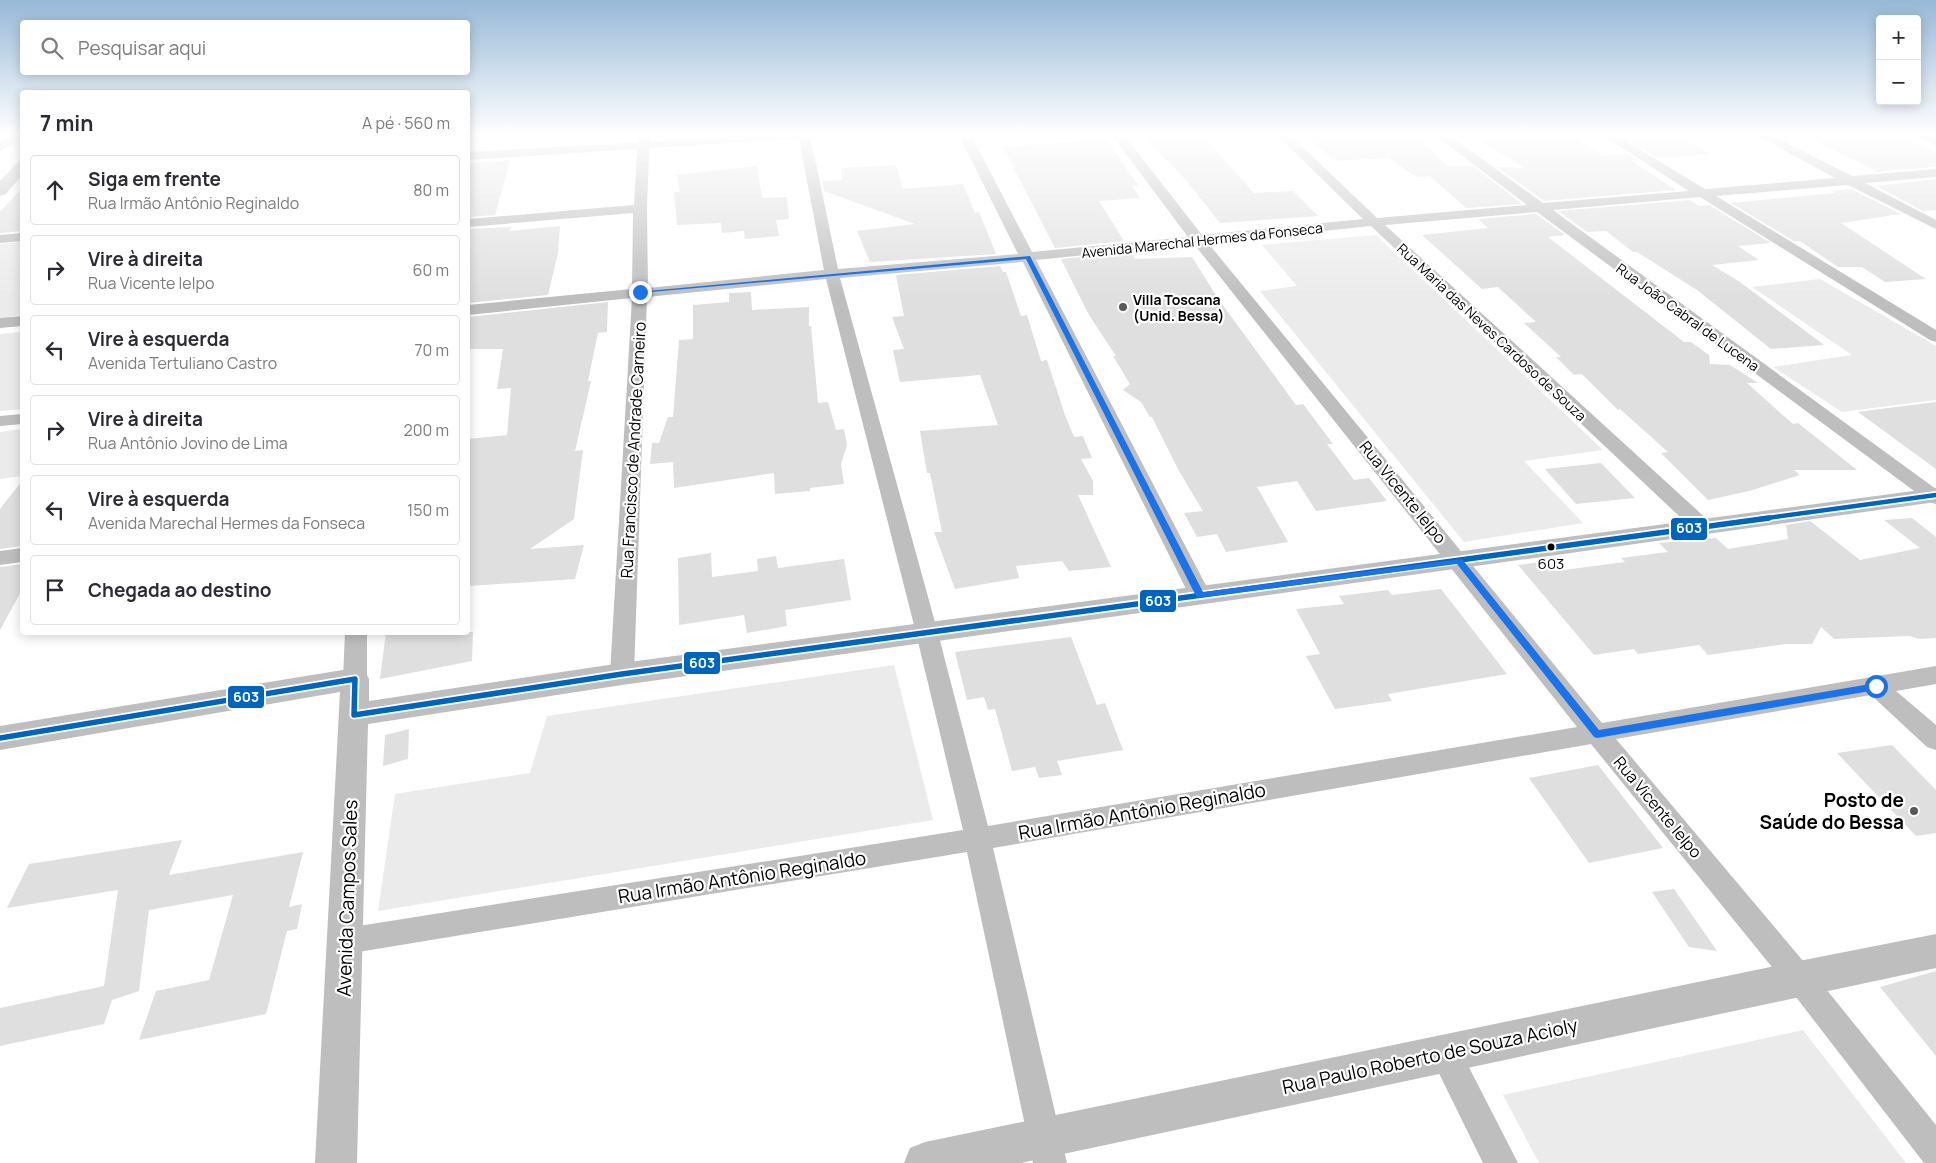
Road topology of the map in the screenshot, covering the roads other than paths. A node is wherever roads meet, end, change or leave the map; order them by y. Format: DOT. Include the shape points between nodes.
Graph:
graph roads {
  1 [pos="641,189"];
  2 [pos="814,189"];
  3 [pos="993,189"];
  4 [pos="1159,189"];
  5 [pos="1340,189"];
  6 [pos="1513,189"];
  7 [pos="1694,189"];
  8 [pos="1769,189"];
  9 [pos="1867,189"];
  10 [pos="1703,195"];
  11 [pos="640,208"];
  12 [pos="1538,208"];
  13 [pos="1374,222"];
  14 [pos="470,223"];
  15 [pos="1936,225"];
  16 [pos="20,237"];
  17 [pos="0,239"];
  18 [pos="1198,240"];
  19 [pos="1028,258"];
  20 [pos="832,274"];
  21 [pos="640,292"];
  22 [pos="470,310"];
  23 [pos="20,321"];
  24 [pos="0,323"];
  25 [pos="1936,337"];
  26 [pos="20,419"];
  27 [pos="0,421"];
  28 [pos="1935,496"];
  29 [pos="1702,527"];
  30 [pos="20,555"];
  31 [pos="0,558"];
  32 [pos="1459,561"];
  33 [pos="1200,596"];
  34 [pos="927,633"];
  35 [pos="356,635"];
  36 [pos="622,674"];
  37 [pos="1936,675"];
  38 [pos="355,679"];
  39 [pos="1876,686"];
  40 [pos="354,715"];
  41 [pos="1597,734"];
  42 [pos="0,738"];
  43 [pos="1936,740"];
  44 [pos="978,839"];
  45 [pos="346,942"];
  46 [pos="1936,951"];
  47 [pos="1798,978"];
  48 [pos="1444,1053"];
  49 [pos="1047,1150"];
  50 [pos="1936,1151"];
  51 [pos="336,1163"];
  52 [pos="925,1163"];
  53 [pos="1501,1163"];
  1 -- 11 [label="street, Rua Francisco de Andrade Carneiro"];
  2 -- 20 [label="street"];
  3 -- 19 [label="street"];
  4 -- 18 [label="street, Rua Vicente Ielpo"];
  5 -- 13 [label="street, Rua Maria das Neves Cardoso de Souza"];
  6 -- 12 [label="street, Rua João Cabral de Lucena"];
  7 -- 10 [label="street"];
  8 -- 10 [label="street, Avenida Marechal Hermes da Fonseca"];
  9 -- 15 [label="street"];
  10 -- 12 [label="street, Avenida Marechal Hermes da Fonseca"];
  10 -- 25 [label="street"];
  11 -- 14 [label="street"];
  11 -- 21 [label="street, Rua Francisco de Andrade Carneiro"];
  12 -- 13 [label="street, Avenida Marechal Hermes da Fonseca"];
  12 -- 28 [label="street, Rua João Cabral de Lucena"];
  13 -- 18 [label="street, Avenida Marechal Hermes da Fonseca"];
  13 -- 29 [label="street, Rua Maria das Neves Cardoso de Souza"];
  16 -- 17 [label="street"];
  18 -- 19 [label="street, Avenida Marechal Hermes da Fonseca"];
  18 -- 32 [label="street, Rua Vicente Ielpo"];
  19 -- 20 [label="street, Avenida Marechal Hermes da Fonseca"];
  19 -- 33 [label="street"];
  20 -- 21 [label="street, Avenida Marechal Hermes da Fonseca"];
  20 -- 34 [label="street"];
  21 -- 22 [label="street, Avenida Marechal Hermes da Fonseca"];
  21 -- 36 [label="street, Rua Francisco de Andrade Carneiro"];
  23 -- 24 [label="street"];
  26 -- 27 [label="street"];
  28 -- 29 [label="street"];
  29 -- 32 [label="street"];
  30 -- 31 [label="street"];
  32 -- 33 [label="street"];
  32 -- 41 [label="street, Rua Vicente Ielpo"];
  33 -- 34 [label="street"];
  34 -- 36 [label="street"];
  34 -- 44 [label="street"];
  35 -- 38 [label="street, Avenida Campos Sales"];
  36 -- 40 [label="street"];
  37 -- 39 [label="street, Rua Irmão Antônio Reginaldo"];
  38 -- 40 [label="street, Avenida Campos Sales"];
  38 -- 42 [label="street"];
  39 -- 41 [label="street, Rua Irmão Antônio Reginaldo"];
  39 -- 43 [label="street"];
  40 -- 45 [label="street, Avenida Campos Sales"];
  41 -- 44 [label="street, Rua Irmão Antônio Reginaldo"];
  41 -- 47 [label="street, Rua Vicente Ielpo"];
  44 -- 45 [label="street, Rua Irmão Antônio Reginaldo"];
  44 -- 49 [label="street"];
  45 -- 51 [label="street, Avenida Campos Sales"];
  46 -- 47 [label="street, Rua Paulo Roberto de Souza Acioly"];
  47 -- 48 [label="street, Rua Paulo Roberto de Souza Acioly"];
  47 -- 50 [label="street, Rua Vicente Ielpo"];
  48 -- 49 [label="street, Rua Paulo Roberto de Souza Acioly"];
  48 -- 53 [label="street"];
  49 -- 52 [label="street, Rua Paulo Roberto de Souza Acioly"];
}
